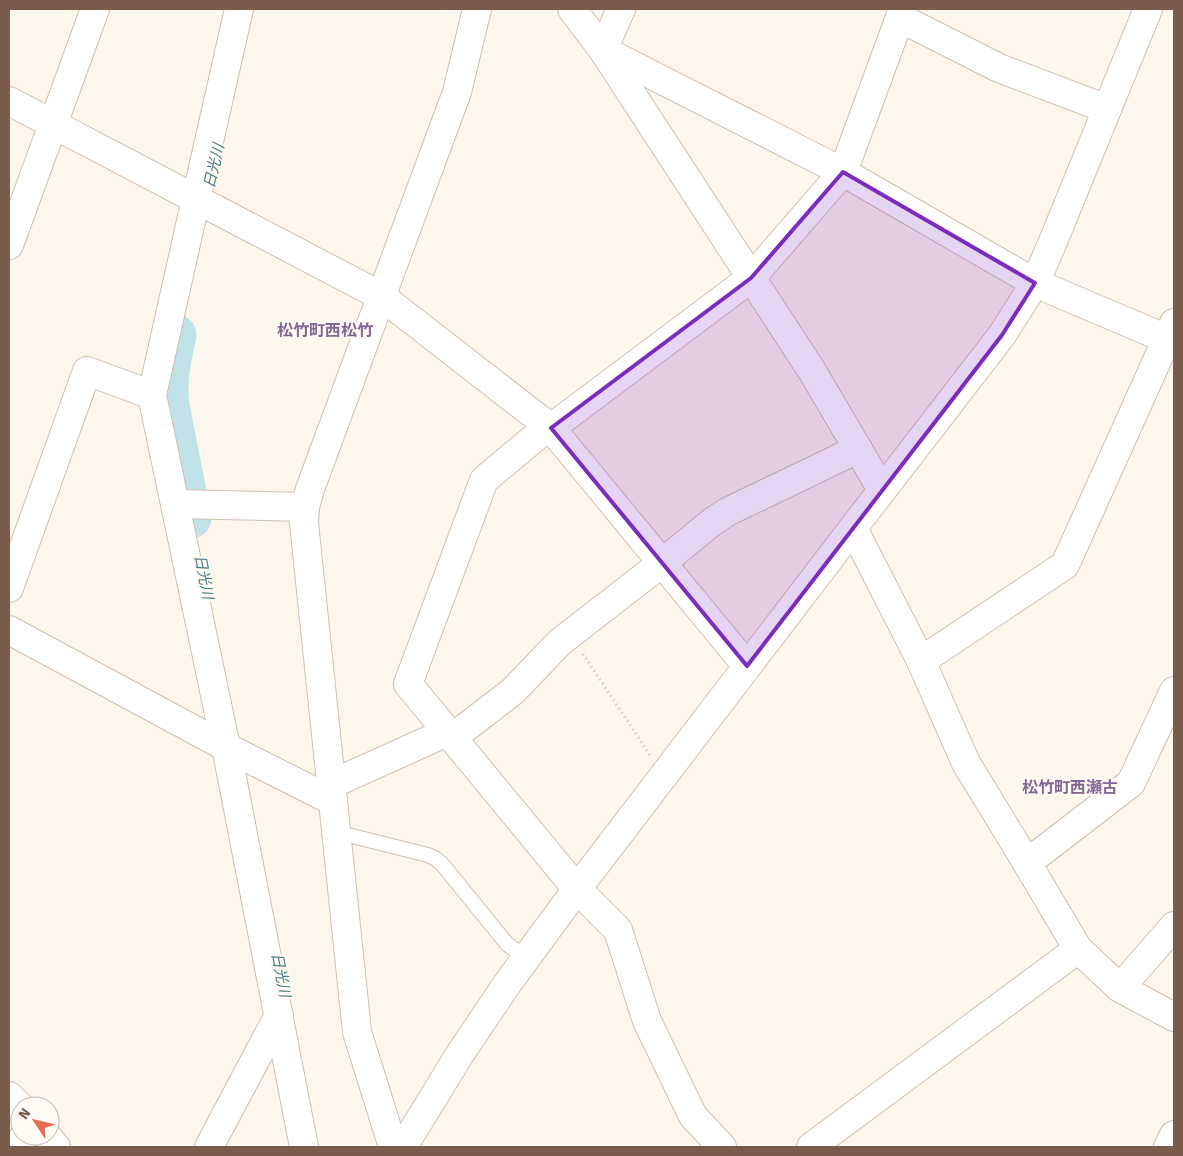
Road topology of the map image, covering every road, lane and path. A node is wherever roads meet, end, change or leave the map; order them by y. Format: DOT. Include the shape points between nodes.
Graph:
graph roads {
  1 [pos="95,9"];
  2 [pos="240,9"];
  3 [pos="477,9"];
  4 [pos="572,9"];
  5 [pos="621,9"];
  6 [pos="1148,9"];
  7 [pos="902,13"];
  8 [pos="602,50"];
  9 [pos="9,101"];
  10 [pos="1107,109"];
  11 [pos="53,124"];
  12 [pos="844,172"];
  13 [pos="203,202"];
  14 [pos="9,245"];
  15 [pos="751,278"];
  16 [pos="1035,283"];
  17 [pos="381,296"];
  18 [pos="1172,334"];
  19 [pos="152,395"];
  20 [pos="551,428"];
  21 [pos="858,449"];
  22 [pos="882,490"];
  23 [pos="184,504"];
  24 [pos="305,507"];
  25 [pos="852,528"];
  26 [pos="662,563"];
  27 [pos="9,588"];
  28 [pos="9,630"];
  29 [pos="570,635"];
  30 [pos="921,661"];
  31 [pos="747,666"];
  32 [pos="1174,693"];
  33 [pos="450,735"];
  34 [pos="233,751"];
  35 [pos="664,775"];
  36 [pos="333,792"];
  37 [pos="336,832"];
  38 [pos="1027,863"];
  39 [pos="577,889"];
  40 [pos="1174,926"];
  41 [pos="1078,949"];
  42 [pos="526,958"];
  43 [pos="1120,988"];
  44 [pos="279,1015"];
  45 [pos="1174,1017"];
  46 [pos="1174,1135"];
  47 [pos="209,1147"];
  48 [pos="304,1147"];
  49 [pos="393,1147"];
  50 [pos="403,1147"];
  51 [pos="722,1147"];
  52 [pos="811,1147"];
  53 [pos="1168,1147"];
  1 -- 11 [label="street"];
  2 -- 13 [label="street"];
  3 -- 17 [label="street" via="457,92"];
  4 -- 8 [label="street"];
  5 -- 8 [label="street"];
  6 -- 10 [label="street"];
  7 -- 10 [label="street" via="1000,68"];
  7 -- 12 [label="street"];
  8 -- 12 [label="street"];
  8 -- 15 [label="street"];
  9 -- 11 [label="street"];
  10 -- 16 [label="street"];
  11 -- 13 [label="street"];
  11 -- 14 [label="street"];
  12 -- 15 [label="street"];
  12 -- 16 [label="street"];
  13 -- 17 [label="street"];
  13 -- 19 [label="street"];
  15 -- 20 [label="street"];
  15 -- 21 [label="street"];
  16 -- 18 [label="street"];
  16 -- 22 [label="street" via="1002,334"];
  17 -- 20 [label="street"];
  17 -- 24 [label="street"];
  18 -- 30 [label="street" via="1065,565"];
  19 -- 23 [label="street"];
  19 -- 27 [label="street" via="87,371"];
  20 -- 26 [label="street"];
  20 -- 33 [label="street" via="484,480 408,684"];
  21 -- 22 [label="street"];
  21 -- 26 [label="street" via="727,512"];
  22 -- 25 [label="street"];
  23 -- 24 [label="street"];
  23 -- 34 [label="street"];
  24 -- 36 [label="street" via="304,523"];
  25 -- 30 [label="street"];
  25 -- 31 [label="street"];
  26 -- 29 [label="street"];
  26 -- 31 [label="street"];
  28 -- 34 [label="street"];
  29 -- 33 [label="street" via="513,690"];
  29 -- 35 [label="path"];
  30 -- 38 [label="street" via="966,763"];
  31 -- 35 [label="street"];
  32 -- 38 [label="street" via="1131,783"];
  33 -- 36 [label="street"];
  33 -- 39 [label="street"];
  34 -- 36 [label="street"];
  34 -- 44 [label="street"];
  35 -- 39 [label="street"];
  36 -- 37 [label="street"];
  37 -- 42 [label="lane" via="436,859 507,944"];
  37 -- 49 [label="street" via="358,1032"];
  38 -- 41 [label="street"];
  39 -- 42 [label="street"];
  39 -- 51 [label="street" via="618,930 647,1021 693,1116"];
  40 -- 43 [label="street"];
  41 -- 43 [label="street"];
  41 -- 52 [label="street"];
  42 -- 50 [label="street" via="460,1054"];
  43 -- 45 [label="street"];
  44 -- 47 [label="street"];
  44 -- 48 [label="street"];
  46 -- 53 [label="street"];
}
